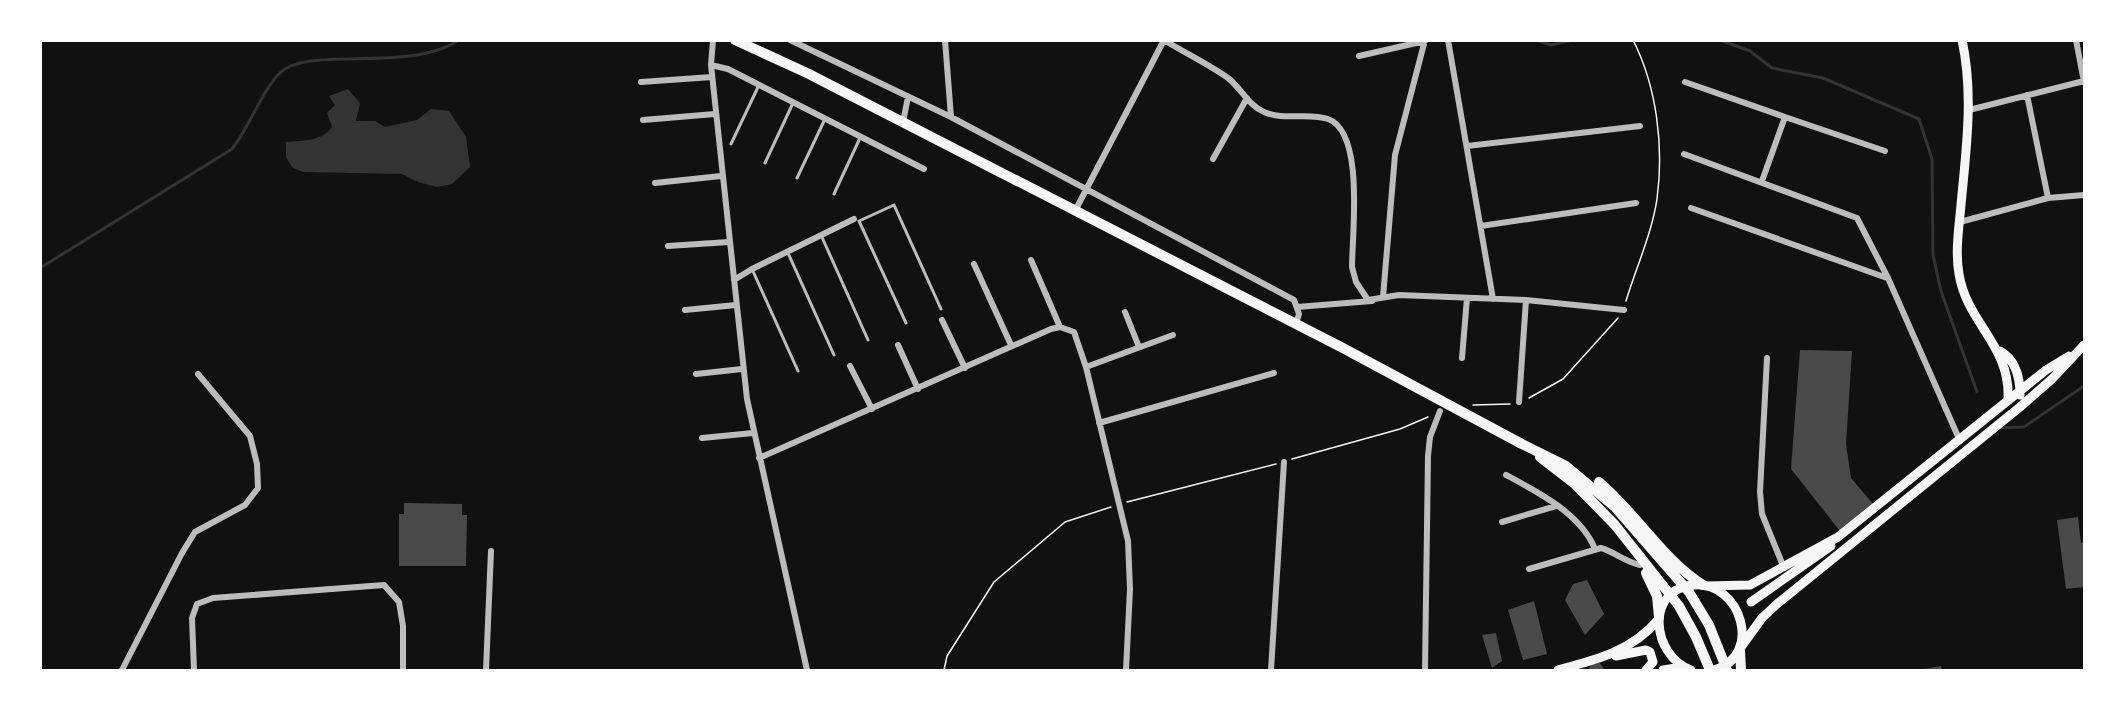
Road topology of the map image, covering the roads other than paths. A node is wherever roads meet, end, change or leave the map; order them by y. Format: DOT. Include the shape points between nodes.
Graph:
graph roads {
  1 [pos="713,40"];
  2 [pos="735,40"];
  3 [pos="790,40"];
  4 [pos="945,40"];
  5 [pos="1164,40"];
  6 [pos="1448,40"];
  7 [pos="1962,40"];
  8 [pos="2076,40"];
  9 [pos="1425,41"];
  10 [pos="1359,56"];
  11 [pos="711,64"];
  12 [pos="712,77"];
  13 [pos="641,81"];
  14 [pos="1685,82"];
  15 [pos="2084,82"];
  16 [pos="759,85"];
  17 [pos="2027,95"];
  18 [pos="908,96"];
  19 [pos="1247,98"];
  20 [pos="793,103"];
  21 [pos="1969,110"];
  22 [pos="715,114"];
  23 [pos="951,117"];
  24 [pos="1785,117"];
  25 [pos="825,119"];
  26 [pos="643,120"];
  27 [pos="903,122"];
  28 [pos="1640,126"];
  29 [pos="860,137"];
  30 [pos="731,144"];
  31 [pos="1467,146"];
  32 [pos="1885,151"];
  33 [pos="1684,154"];
  34 [pos="1213,159"];
  35 [pos="765,163"];
  36 [pos="924,170"];
  37 [pos="721,176"];
  38 [pos="797,178"];
  39 [pos="1762,182"];
  40 [pos="654,183"];
  41 [pos="1087,189"];
  42 [pos="834,194"];
  43 [pos="2085,195"];
  44 [pos="2048,198"];
  45 [pos="1636,203"];
  46 [pos="1691,208"];
  47 [pos="1075,211"];
  48 [pos="856,220"];
  49 [pos="1959,222"];
  50 [pos="1481,226"];
  51 [pos="821,235"];
  52 [pos="729,242"];
  53 [pos="668,246"];
  54 [pos="787,252"];
  55 [pos="1031,260"];
  56 [pos="974,264"];
  57 [pos="752,268"];
  58 [pos="1888,278"];
  59 [pos="734,280"];
  60 [pos="1383,297"];
  61 [pos="1467,298"];
  62 [pos="1493,299"];
  63 [pos="1526,300"];
  64 [pos="1370,301"];
  65 [pos="736,305"];
  66 [pos="1298,307"];
  67 [pos="941,309"];
  68 [pos="685,310"];
  69 [pos="1624,310"];
  70 [pos="1125,312"];
  71 [pos="942,320"];
  72 [pos="906,323"];
  73 [pos="1296,324"];
  74 [pos="1060,327"];
  75 [pos="1173,335"];
  76 [pos="868,340"];
  77 [pos="898,345"];
  78 [pos="1011,345"];
  79 [pos="2085,345"];
  80 [pos="1995,346"];
  81 [pos="1139,347"];
  82 [pos="2075,353"];
  83 [pos="834,355"];
  84 [pos="1462,358"];
  85 [pos="1767,358"];
  86 [pos="850,366"];
  87 [pos="1086,367"];
  88 [pos="965,368"];
  89 [pos="742,369"];
  90 [pos="798,372"];
  91 [pos="1274,373"];
  92 [pos="198,374"];
  93 [pos="696,374"];
  94 [pos="918,390"];
  95 [pos="2020,391"];
  96 [pos="2008,400"];
  97 [pos="1519,402"];
  98 [pos="1441,406"];
  99 [pos="2020,407"];
  100 [pos="872,409"];
  101 [pos="1099,423"];
  102 [pos="753,433"];
  103 [pos="702,438"];
  104 [pos="1961,441"];
  105 [pos="759,458"];
  106 [pos="1549,460"];
  107 [pos="1284,462"];
  108 [pos="1506,474"];
  109 [pos="1556,506"];
  110 [pos="1639,521"];
  111 [pos="1502,522"];
  112 [pos="1838,537"];
  113 [pos="1620,540"];
  114 [pos="1595,549"];
  115 [pos="491,551"];
  116 [pos="1640,565"];
  117 [pos="1528,569"];
  118 [pos="1784,569"];
  119 [pos="1704,585"];
  120 [pos="1751,602"];
  121 [pos="1659,618"];
  122 [pos="1644,647"];
  123 [pos="1741,649"];
  124 [pos="1607,657"];
  125 [pos="1596,660"];
  126 [pos="1687,669"];
  127 [pos="122,670"];
  128 [pos="194,670"];
  129 [pos="402,670"];
  130 [pos="486,670"];
  131 [pos="807,670"];
  132 [pos="1126,670"];
  133 [pos="1271,670"];
  134 [pos="1425,670"];
  135 [pos="1558,670"];
  136 [pos="1646,670"];
  137 [pos="1663,670"];
  138 [pos="1712,670"];
  139 [pos="1727,670"];
  140 [pos="1740,670"];
  1 -- 11 [label="street"];
  2 -- 27 [label="main road"];
  3 -- 18 [label="street"];
  4 -- 23 [label="street"];
  5 -- 19 [label="street" via="1227,77"];
  5 -- 41 [label="street"];
  6 -- 31 [label="street"];
  7 -- 21 [label="main road"];
  8 -- 15 [label="street"];
  9 -- 10 [label="street"];
  9 -- 60 [label="street" via="1395,155"];
  11 -- 12 [label="street"];
  11 -- 16 [label="street"];
  12 -- 13 [label="street"];
  12 -- 22 [label="street"];
  14 -- 24 [label="street"];
  15 -- 17 [label="street"];
  16 -- 20 [label="street"];
  16 -- 30 [label="lane"];
  17 -- 21 [label="street"];
  17 -- 44 [label="street"];
  18 -- 23 [label="street"];
  18 -- 27 [label="street"];
  19 -- 34 [label="street"];
  19 -- 64 [label="street" via="1269,114 1328,119 1346,136 1352,161 1352,267 1356,282"];
  20 -- 25 [label="street"];
  20 -- 35 [label="lane"];
  21 -- 49 [label="main road"];
  22 -- 26 [label="street"];
  22 -- 37 [label="street"];
  23 -- 41 [label="street"];
  24 -- 32 [label="street"];
  24 -- 39 [label="street"];
  25 -- 29 [label="street"];
  25 -- 38 [label="lane"];
  27 -- 47 [label="main road"];
  28 -- 31 [label="street"];
  29 -- 36 [label="street"];
  29 -- 42 [label="lane"];
  31 -- 50 [label="street"];
  33 -- 39 [label="street"];
  37 -- 40 [label="street"];
  37 -- 52 [label="street"];
  39 -- 58 [label="street" via="1857,218"];
  41 -- 47 [label="street"];
  41 -- 66 [label="street" via="1294,300"];
  43 -- 44 [label="street"];
  44 -- 49 [label="street"];
  45 -- 50 [label="street"];
  46 -- 58 [label="street"];
  47 -- 73 [label="main road"];
  48 -- 51 [label="street"];
  48 -- 67 [label="lane" via="894,205"];
  48 -- 72 [label="lane"];
  49 -- 80 [label="main road" via="1959,275 1975,314"];
  50 -- 62 [label="street"];
  51 -- 54 [label="street"];
  51 -- 76 [label="lane"];
  52 -- 53 [label="street"];
  52 -- 59 [label="street"];
  54 -- 57 [label="street"];
  54 -- 83 [label="lane"];
  55 -- 74 [label="street"];
  56 -- 78 [label="street"];
  57 -- 59 [label="street"];
  57 -- 90 [label="lane"];
  58 -- 104 [label="street"];
  59 -- 65 [label="street"];
  60 -- 61 [label="street"];
  60 -- 64 [label="street"];
  61 -- 62 [label="street"];
  61 -- 84 [label="street"];
  62 -- 63 [label="street"];
  63 -- 69 [label="street"];
  63 -- 97 [label="street"];
  64 -- 66 [label="street"];
  65 -- 68 [label="street"];
  65 -- 89 [label="street"];
  66 -- 73 [label="street"];
  70 -- 81 [label="street"];
  71 -- 88 [label="street"];
  73 -- 98 [label="main road"];
  74 -- 78 [label="street"];
  74 -- 87 [label="street" via="1074,332"];
  75 -- 81 [label="street"];
  77 -- 94 [label="street"];
  78 -- 88 [label="street"];
  79 -- 82 [label="main road"];
  80 -- 95 [label="main road" via="2015,366"];
  80 -- 96 [label="main road" via="2008,374"];
  81 -- 87 [label="street"];
  82 -- 95 [label="main road"];
  82 -- 99 [label="main road"];
  85 -- 118 [label="street" via="1760,492 1762,514"];
  86 -- 100 [label="street"];
  87 -- 101 [label="street"];
  88 -- 94 [label="street"];
  89 -- 93 [label="street"];
  89 -- 102 [label="street"];
  91 -- 101 [label="street"];
  92 -- 127 [label="street" via="250,436 258,488 245,505 195,532"];
  94 -- 100 [label="street"];
  95 -- 96 [label="main road"];
  95 -- 99 [label="main road"];
  96 -- 104 [label="main road"];
  98 -- 106 [label="main road" via="1469,410"];
  98 -- 134 [label="street" via="1428,456"];
  99 -- 123 [label="main road" via="1778,604 1762,618"];
  100 -- 105 [label="street"];
  101 -- 132 [label="street" via="1128,541 1131,589"];
  102 -- 103 [label="street"];
  102 -- 105 [label="street"];
  104 -- 112 [label="main road"];
  105 -- 131 [label="street"];
  106 -- 110 [label="main road" via="1579,469 1600,483"];
  106 -- 113 [label="main road"];
  106 -- 138 [label="main road" via="1615,525 1679,606"];
  106 -- 139 [label="main road" via="1589,484 1622,515 1689,592 1709,625"];
  107 -- 133 [label="street"];
  108 -- 109 [label="street"];
  109 -- 111 [label="street"];
  109 -- 114 [label="street" via="1587,534"];
  110 -- 113 [label="main road"];
  110 -- 119 [label="main road" via="1681,568"];
  112 -- 118 [label="main road"];
  112 -- 120 [label="main road" via="1829,549"];
  113 -- 116 [label="main road"];
  114 -- 116 [label="street" via="1606,549 1620,559"];
  114 -- 117 [label="street"];
  115 -- 130 [label="street"];
  116 -- 121 [label="main road" via="1654,588"];
  118 -- 119 [label="main road" via="1750,585"];
  119 -- 121 [label="main road" via="1685,586 1672,592"];
  119 -- 123 [label="main road" via="1722,592 1735,606 1742,624"];
  121 -- 124 [label="main road" via="1632,644"];
  121 -- 126 [label="main road" via="1666,649"];
  122 -- 124 [label="main road"];
  123 -- 138 [label="main road" via="1731,662"];
  123 -- 140 [label="main road"];
  124 -- 125 [label="main road"];
  125 -- 135 [label="main road"];
  125 -- 136 [label="main road" via="1646,650 1653,656"];
  126 -- 137 [label="main road"];
  128 -- 129 [label="street" via="192,618 198,604 213,598 384,585 399,602 404,626"];
}
